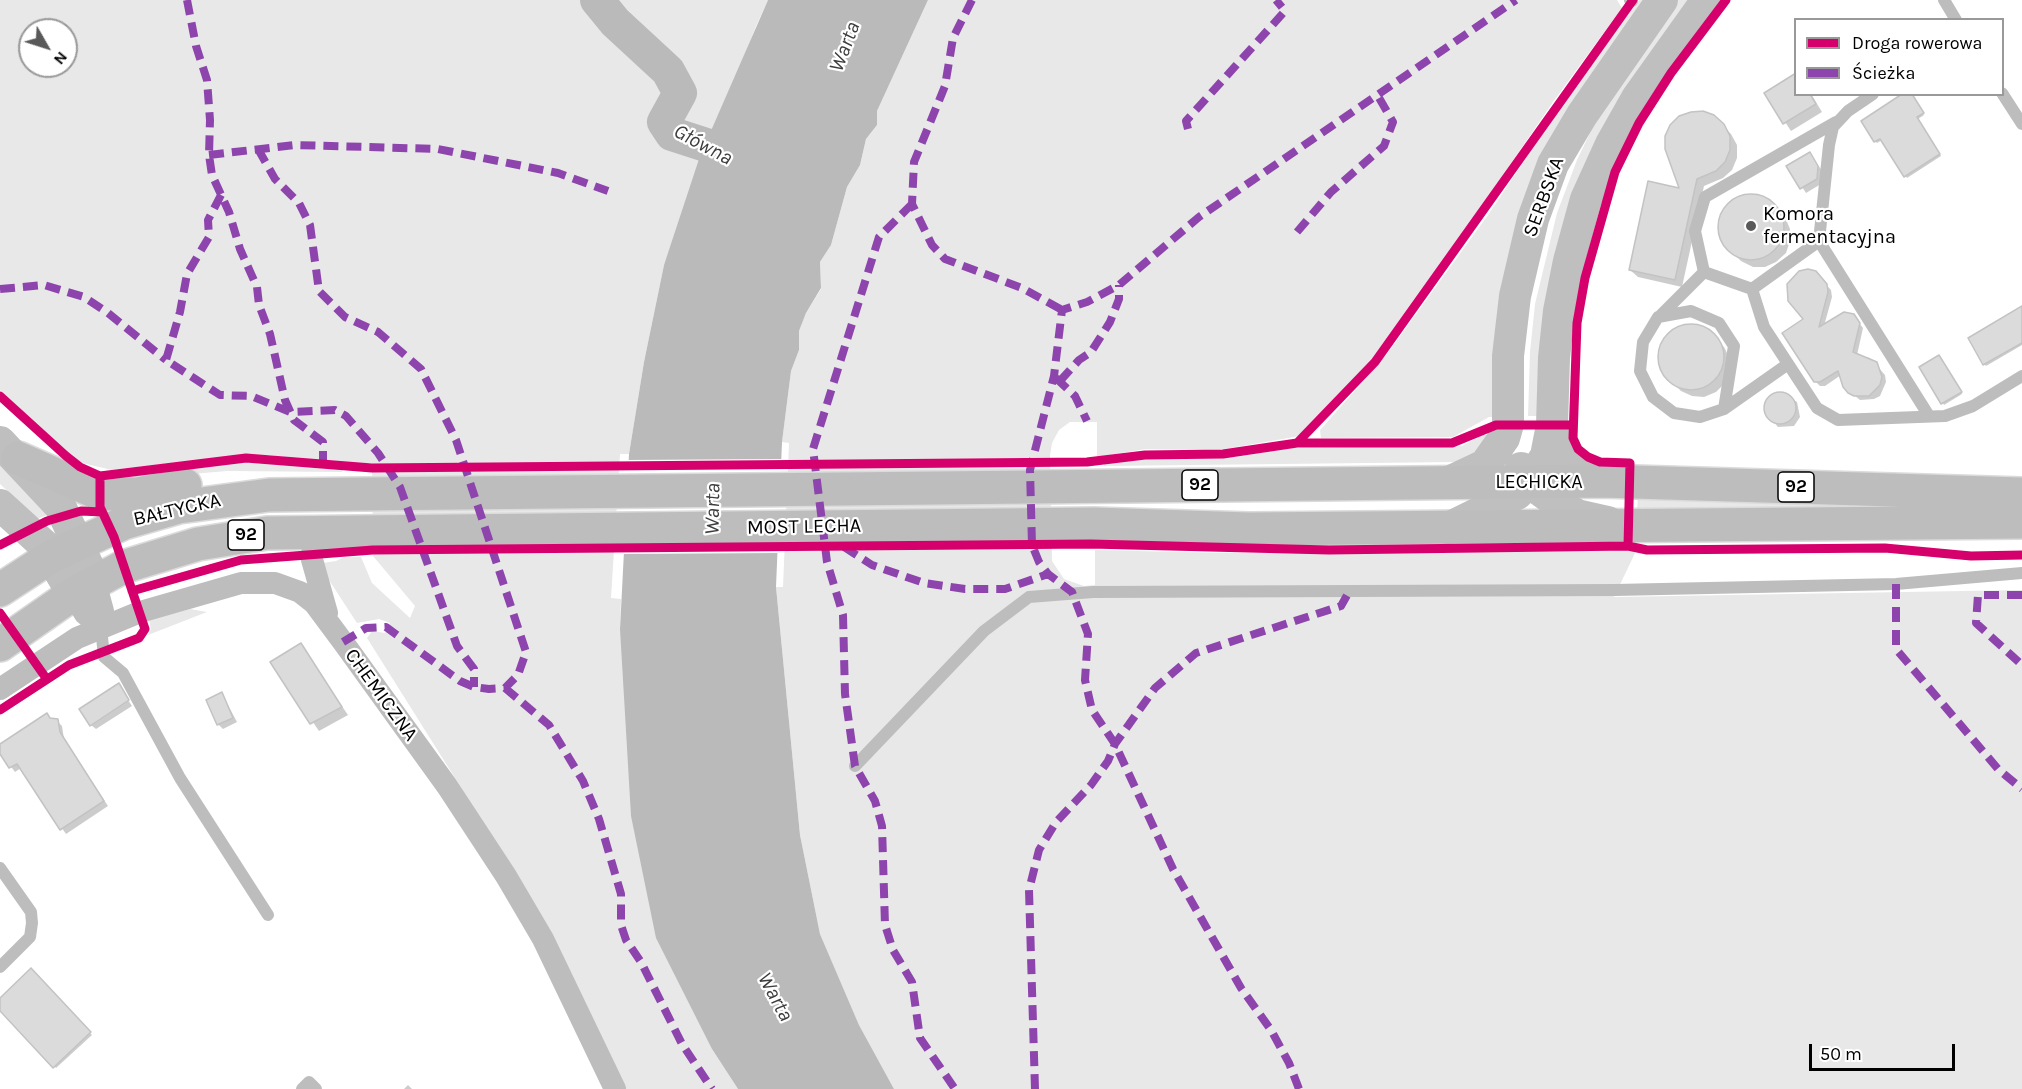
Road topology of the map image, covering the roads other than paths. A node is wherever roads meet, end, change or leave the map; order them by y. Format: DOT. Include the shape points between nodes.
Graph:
graph roads {
  1 [pos="1641,0"];
  2 [pos="1707,0"];
  3 [pos="1944,0"];
  4 [pos="1955,18"];
  5 [pos="1870,96"];
  6 [pos="2004,96"];
  7 [pos="1841,119"];
  8 [pos="2022,124"];
  9 [pos="1819,241"];
  10 [pos="1704,272"];
  11 [pos="1752,289"];
  12 [pos="1658,318"];
  13 [pos="1788,364"];
  14 [pos="2022,376"];
  15 [pos="1724,409"];
  16 [pos="1929,416"];
  17 [pos="1508,424"];
  18 [pos="1552,425"];
  19 [pos="9,450"];
  20 [pos="1602,481"];
  21 [pos="1449,482"];
  22 [pos="1529,482"];
  23 [pos="1056,486"];
  24 [pos="372,492"];
  25 [pos="317,493"];
  26 [pos="2022,494"];
  27 [pos="0,505"];
  28 [pos="2022,522"];
  29 [pos="1629,525"];
  30 [pos="1447,528"];
  31 [pos="328,531"];
  32 [pos="372,531"];
  33 [pos="65,549"];
  34 [pos="2022,573"];
  35 [pos="84,587"];
  36 [pos="0,590"];
  37 [pos="331,626"];
  38 [pos="101,627"];
  39 [pos="0,645"];
  40 [pos="0,689"];
  41 [pos="855,766"];
  42 [pos="0,868"];
  43 [pos="268,915"];
  44 [pos="0,967"];
  45 [pos="302,1089"];
  46 [pos="316,1089"];
  47 [pos="615,1089"];
  1 -- 17 [label="street, SERBSKA" via="1542,190 1515,296 1508,356"];
  2 -- 18 [label="street, SERBSKA" via="1637,98 1586,200 1559,311"];
  3 -- 4 [label="lane"];
  5 -- 7 [label="lane"];
  6 -- 8 [label="lane"];
  7 -- 9 [label="lane" via="1833,127 1829,145"];
  7 -- 10 [label="lane" via="1705,196 1695,231"];
  9 -- 11 [label="lane"];
  9 -- 16 [label="lane"];
  10 -- 11 [label="lane"];
  10 -- 12 [label="lane"];
  11 -- 13 [label="lane" via="1764,327"];
  12 -- 15 [label="lane" via="1691,311 1719,323 1734,346"];
  12 -- 15 [label="lane" via="1642,342 1640,371 1653,397 1674,413 1700,417"];
  13 -- 15 [label="lane"];
  13 -- 16 [label="lane" via="1818,408 1838,420"];
  14 -- 16 [label="lane" via="1973,406 1945,416"];
  17 -- 21 [label="street, SERBSKA" via="1504,438 1485,465"];
  17 -- 22 [label="street, SERBSKA"];
  18 -- 20 [label="street, SERBSKA" via="1568,458 1581,471"];
  18 -- 22 [label="street, SERBSKA" via="1546,456"];
  19 -- 25 [label="main road" via="100,494 137,494 227,481"];
  19 -- 33 [label="street" via="60,506"];
  20 -- 22 [label="main road, LECHICKA / 92"];
  20 -- 26 [label="main road, LECHICKA / 92"];
  21 -- 22 [label="main road, LECHICKA / 92"];
  21 -- 23 [label="main road, LECHICKA / 92"];
  22 -- 29 [label="street, SERBSKA" via="1577,515"];
  22 -- 30 [label="street, SERBSKA" via="1501,503"];
  23 -- 24 [label="main road, MOST LECHA / 92"];
  24 -- 25 [label="main road, BAŁTYCKA / 92"];
  25 -- 33 [label="main road, BAŁTYCKA / 92" via="230,498 179,507 124,523"];
  27 -- 33 [label="street"];
  28 -- 29 [label="main road, 92"];
  29 -- 30 [label="main road, 92"];
  30 -- 32 [label="main road, MOST LECHA / 92" via="1056,525"];
  31 -- 32 [label="main road, BAŁTYCKA / 92"];
  31 -- 35 [label="main road, BAŁTYCKA / 92" via="220,539 159,554"];
  31 -- 37 [label="street" via="310,556"];
  33 -- 35 [label="street"];
  33 -- 36 [label="main road, BAŁTYCKA / 92"];
  34 -- 41 [label="lane" via="1896,584 1093,592 1029,597 984,631"];
  35 -- 38 [label="street" via="85,614"];
  35 -- 39 [label="main road, BAŁTYCKA / 92"];
  37 -- 38 [label="street, CHEMICZNA" via="300,592 266,582 241,583 207,592"];
  37 -- 47 [label="street, CHEMICZNA" via="447,786 526,910"];
  38 -- 40 [label="street, CHEMICZNA" via="62,647"];
  38 -- 43 [label="lane" via="104,657 123,673 180,778"];
  42 -- 44 [label="lane" via="30,912 32,922 30,937"];
  45 -- 46 [label="lane" via="309,1082"];
}
